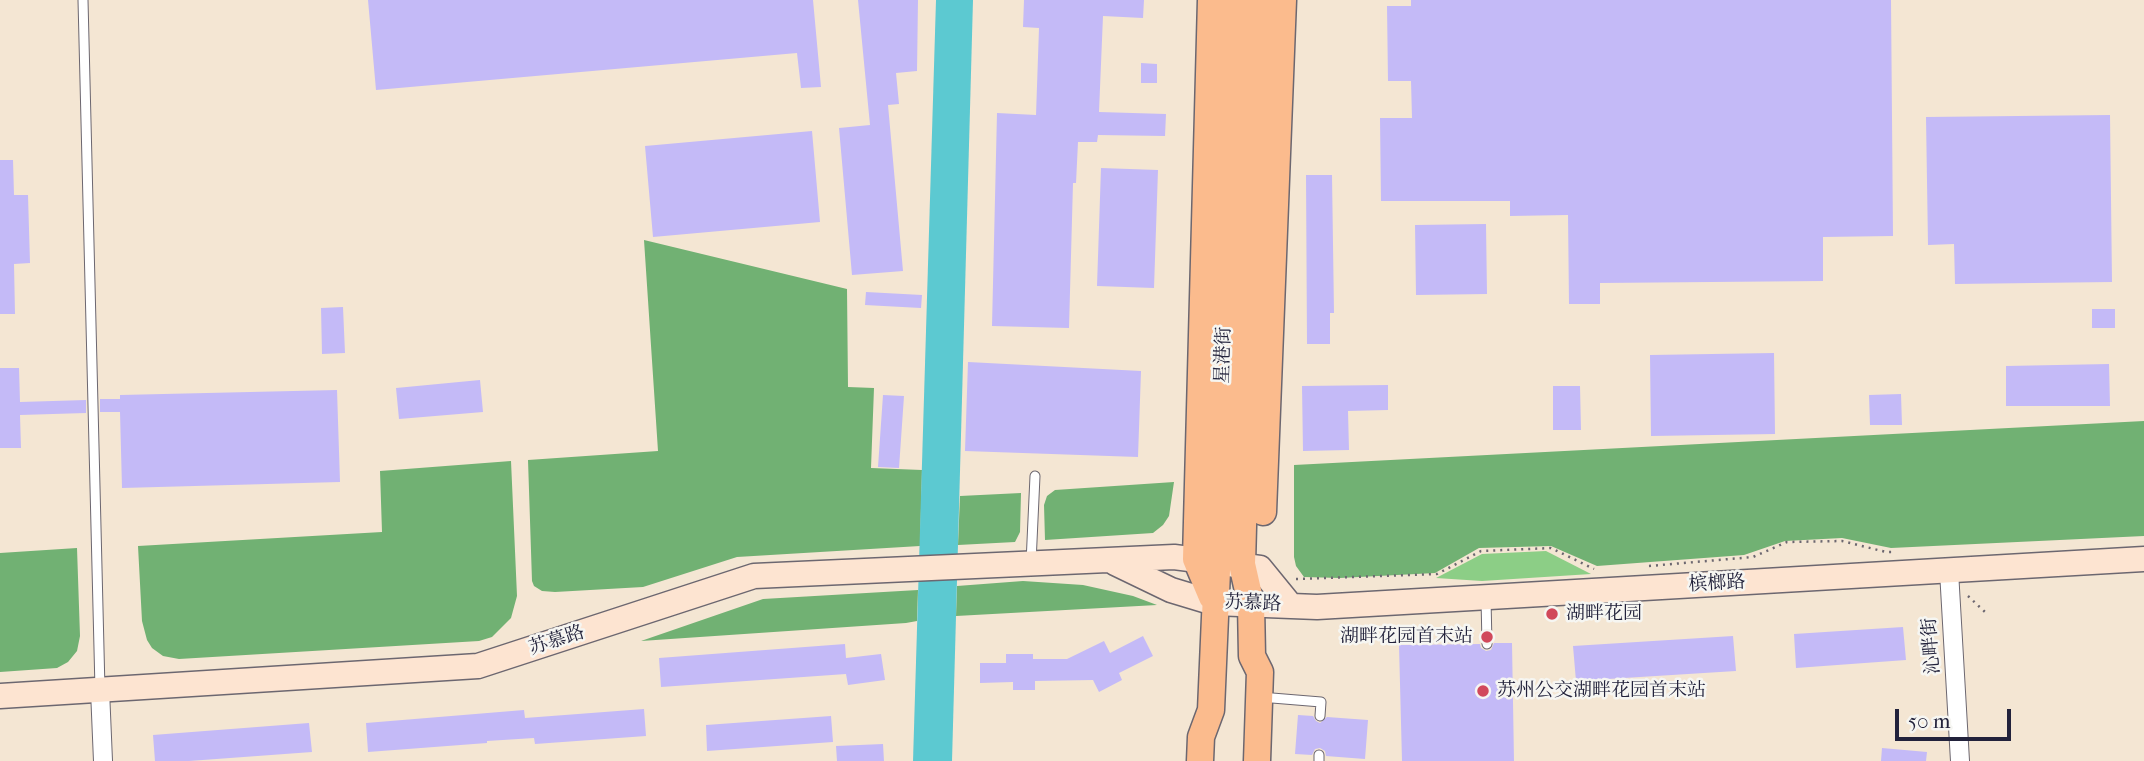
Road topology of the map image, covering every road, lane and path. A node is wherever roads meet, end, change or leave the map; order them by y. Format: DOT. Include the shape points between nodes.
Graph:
graph roads {
  1 [pos="83,0"];
  2 [pos="1211,0"];
  3 [pos="1233,0"];
  4 [pos="1257,0"];
  5 [pos="1283,0"];
  6 [pos="1237,329"];
  7 [pos="1035,476"];
  8 [pos="1900,552"];
  9 [pos="2144,559"];
  10 [pos="1109,560"];
  11 [pos="1229,563"];
  12 [pos="1031,564"];
  13 [pos="1650,566"];
  14 [pos="1596,571"];
  15 [pos="1949,571"];
  16 [pos="1291,578"];
  17 [pos="1968,596"];
  18 [pos="1486,597"];
  19 [pos="1214,603"];
  20 [pos="1251,604"];
  21 [pos="1291,606"];
  22 [pos="1985,612"];
  23 [pos="1487,643"];
  24 [pos="1252,656"];
  25 [pos="100,691"];
  26 [pos="0,696"];
  27 [pos="1259,697"];
  28 [pos="1211,710"];
  29 [pos="1320,716"];
  30 [pos="103,761"];
  31 [pos="1200,761"];
  32 [pos="1218,761"];
  33 [pos="1241,761"];
  34 [pos="1257,761"];
  35 [pos="1961,761"];
  1 -- 25 [label="lane"];
  2 -- 11 [label="main road"];
  3 -- 6 [label="main road, 星港街"];
  4 -- 6 [label="main road, 星港街"];
  5 -- 11 [label="main road"];
  6 -- 11 [label="main road, 星港街"];
  7 -- 12 [label="lane"];
  8 -- 13 [label="path" via="1842,541 1787,542 1753,557"];
  9 -- 15 [label="main road, 槟榔路"];
  10 -- 11 [label="main road, 苏慕路" via="1174,557"];
  10 -- 12 [label="main road, 苏慕路"];
  10 -- 19 [label="main road, 苏慕路" via="1190,598"];
  11 -- 19 [label="main road"];
  11 -- 20 [label="main road"];
  11 -- 21 [label="main road, 苏慕路"];
  12 -- 25 [label="main road, 苏慕路" via="754,576 478,667"];
  14 -- 16 [label="path" via="1551,548 1481,551 1437,574"];
  15 -- 18 [label="main road, 槟榔路"];
  15 -- 35 [label="street, 沁畔街"];
  17 -- 22 [label="path"];
  18 -- 21 [label="main road, 槟榔路"];
  18 -- 23 [label="lane"];
  19 -- 20 [label="main road, 苏慕路"];
  19 -- 28 [label="main road"];
  20 -- 21 [label="main road, 苏慕路"];
  20 -- 24 [label="main road"];
  24 -- 27 [label="main road" via="1260,672"];
  24 -- 33 [label="main road" via="1244,671"];
  25 -- 26 [label="main road, 苏慕路"];
  25 -- 30 [label="street"];
  27 -- 29 [label="lane" via="1321,702"];
  27 -- 34 [label="main road"];
  28 -- 31 [label="main road" via="1201,737"];
  28 -- 32 [label="main road"];
}
